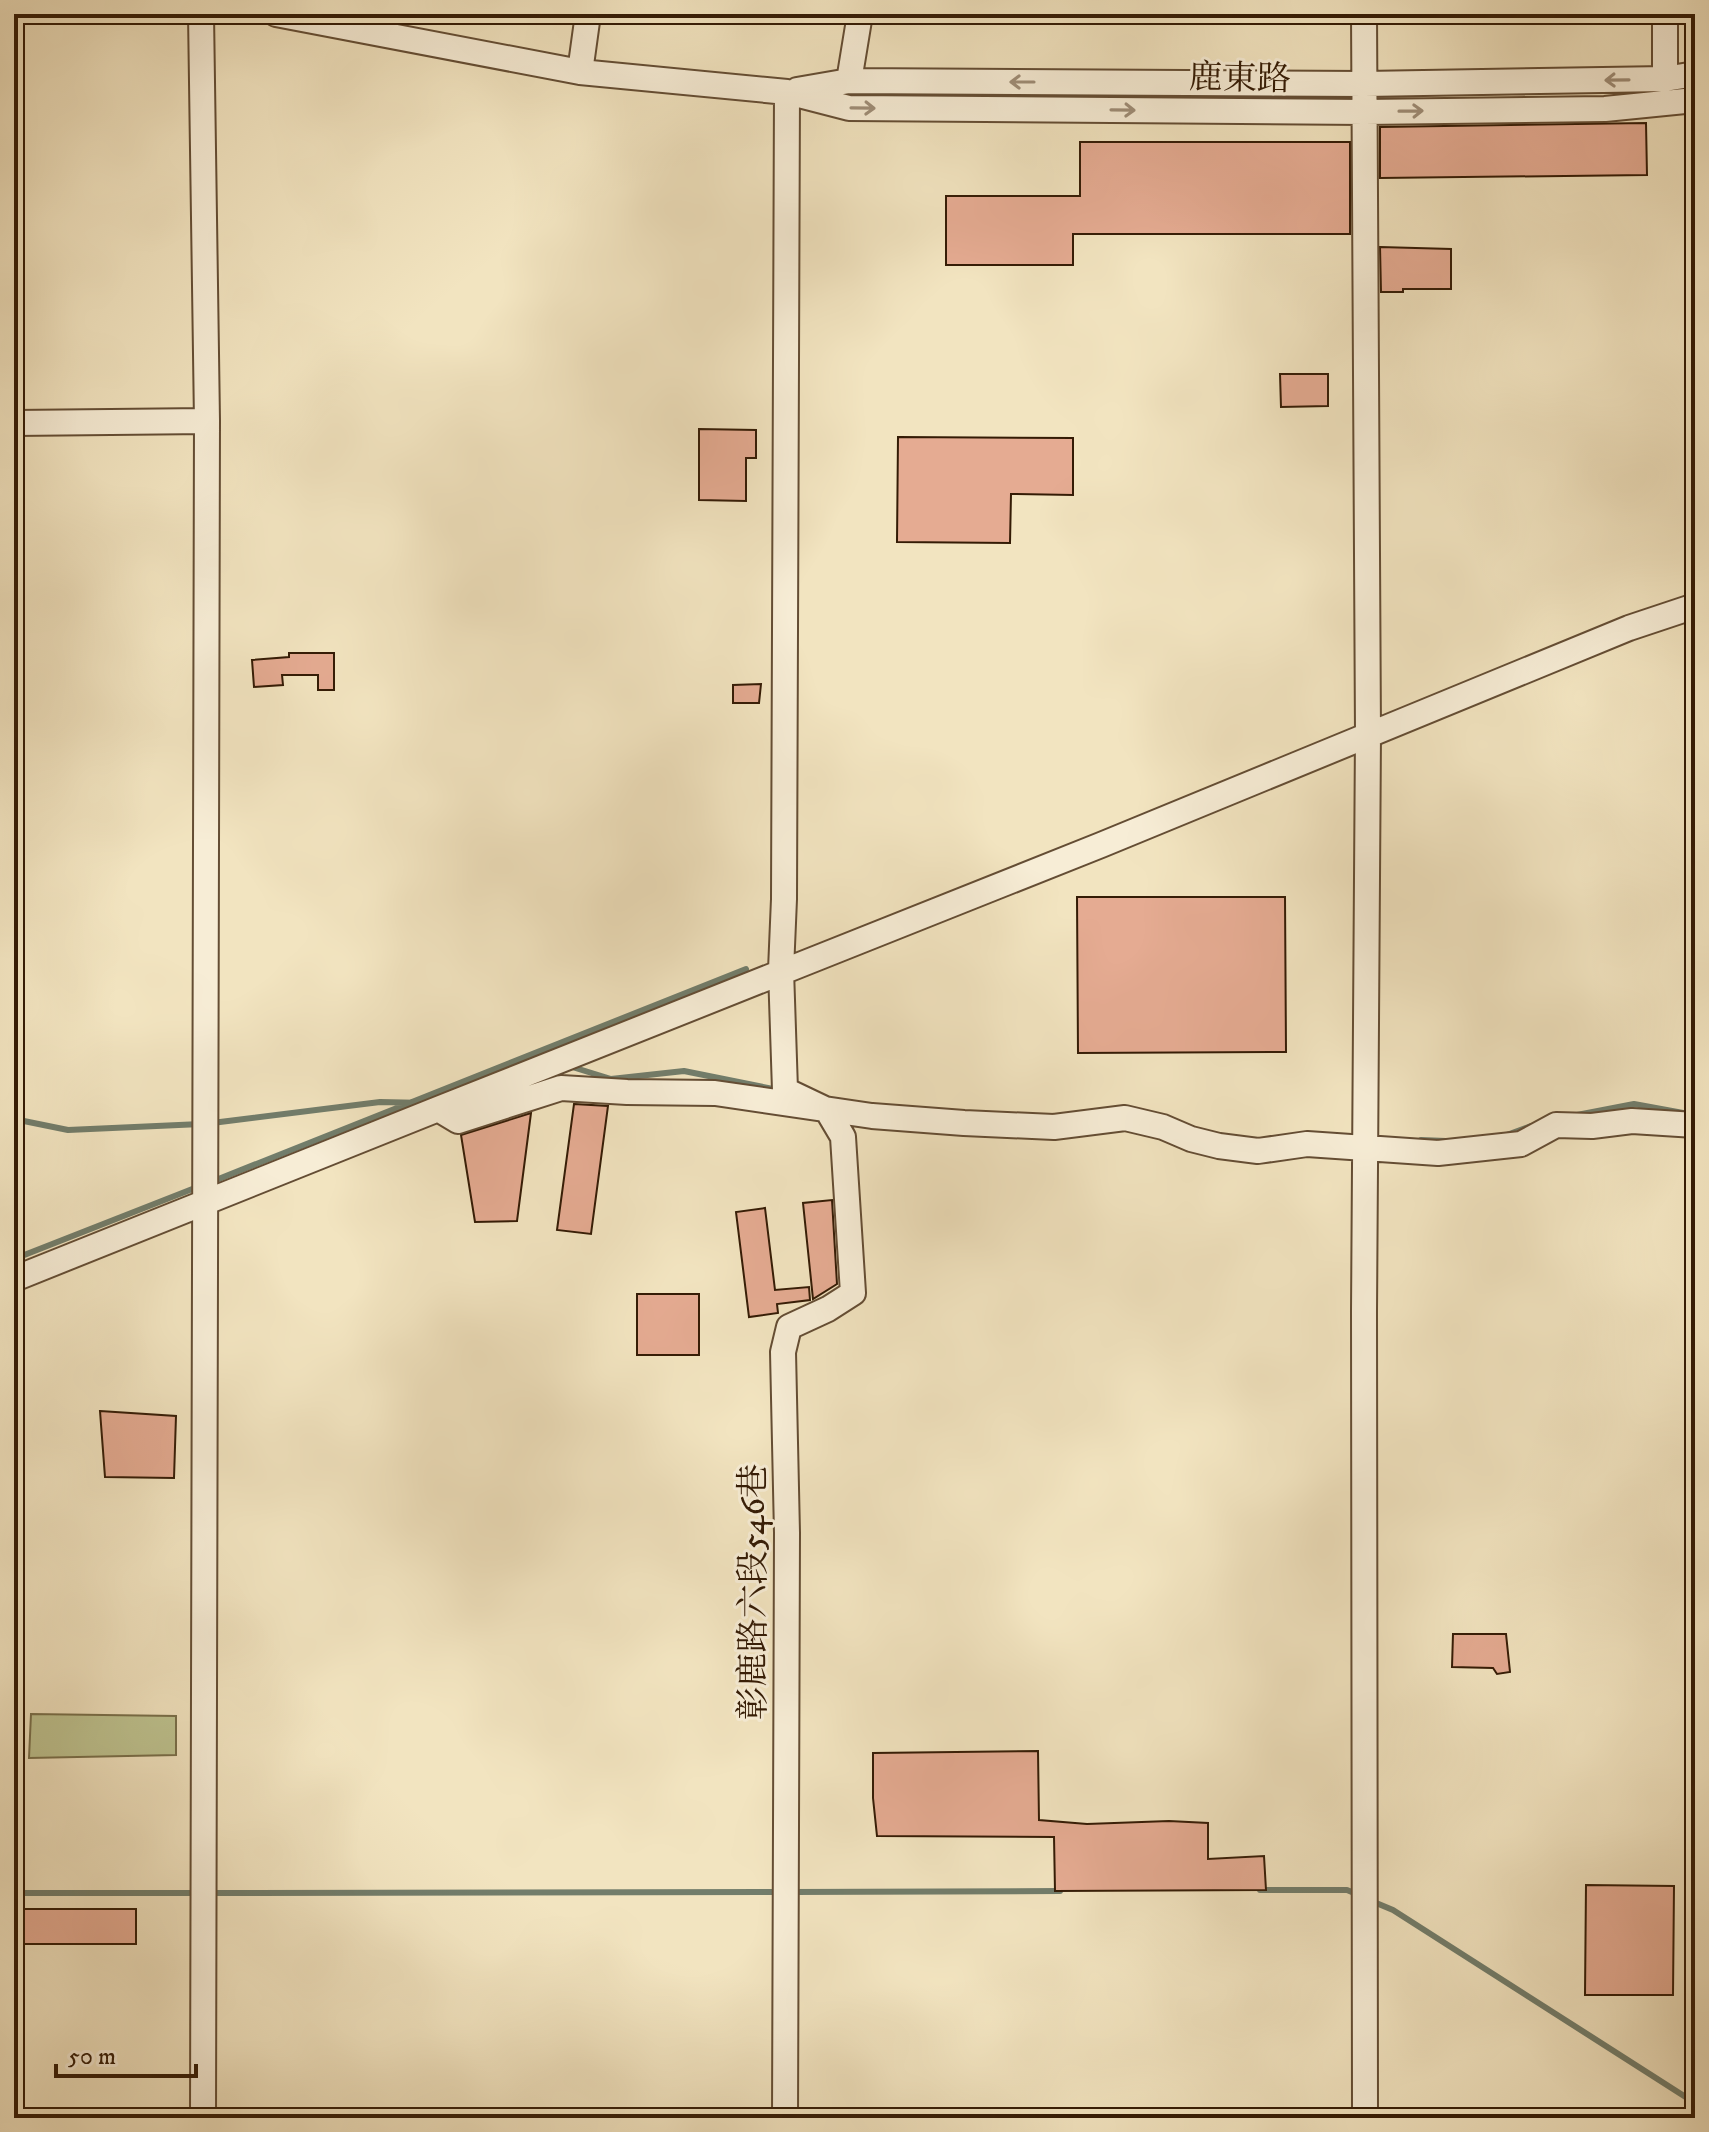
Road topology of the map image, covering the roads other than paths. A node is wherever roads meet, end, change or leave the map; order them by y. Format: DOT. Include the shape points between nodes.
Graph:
graph roads {
  1 [pos="201,14"];
  2 [pos="276,14"];
  3 [pos="588,14"];
  4 [pos="860,14"];
  5 [pos="1364,14"];
  6 [pos="1665,14"];
  7 [pos="580,72"];
  8 [pos="1695,74"];
  9 [pos="1665,79"];
  10 [pos="849,81"];
  11 [pos="1365,84"];
  12 [pos="787,92"];
  13 [pos="1695,100"];
  14 [pos="1365,112"];
  15 [pos="207,421"];
  16 [pos="14,423"];
  17 [pos="1695,606"];
  18 [pos="1368,734"];
  19 [pos="781,970"];
  20 [pos="438,1109"];
  21 [pos="827,1110"];
  22 [pos="1695,1125"];
  23 [pos="1364,1147"];
  24 [pos="203,1202"];
  25 [pos="14,1279"];
  26 [pos="203,2118"];
  27 [pos="785,2118"];
  28 [pos="1365,2118"];
  1 -- 15 [label="street"];
  2 -- 7 [label="street, 鹿東路"];
  3 -- 7 [label="street"];
  4 -- 10 [label="street"];
  5 -- 11 [label="street"];
  6 -- 9 [label="street"];
  7 -- 12 [label="street, 鹿東路"];
  8 -- 9 [label="street, 鹿東路"];
  9 -- 11 [label="street, 鹿東路, one-way"];
  11 -- 10 [label="street, 鹿東路, one-way"];
  10 -- 12 [label="street, 鹿東路"];
  11 -- 14 [label="street"];
  12 -- 14 [label="street, 鹿東路, one-way" via="849,108"];
  12 -- 19 [label="street"];
  14 -- 13 [label="street, 鹿東路, one-way" via="1605,109"];
  14 -- 18 [label="street"];
  15 -- 16 [label="street"];
  15 -- 24 [label="street"];
  17 -- 18 [label="street"];
  18 -- 19 [label="street"];
  18 -- 23 [label="street"];
  19 -- 20 [label="street"];
  19 -- 21 [label="street" via="785,1090"];
  20 -- 21 [label="street" via="458,1121 561,1088 715,1093"];
  20 -- 24 [label="street"];
  21 -- 23 [label="street" via="1054,1127 1125,1118 1219,1146 1258,1151 1307,1144"];
  21 -- 27 [label="street, 彰鹿路六段546巷" via="843,1137 853,1293 789,1327 783,1352"];
  22 -- 23 [label="street" via="1556,1125 1521,1144 1438,1153"];
  23 -- 28 [label="street"];
  24 -- 25 [label="street"];
  24 -- 26 [label="street"];
}
